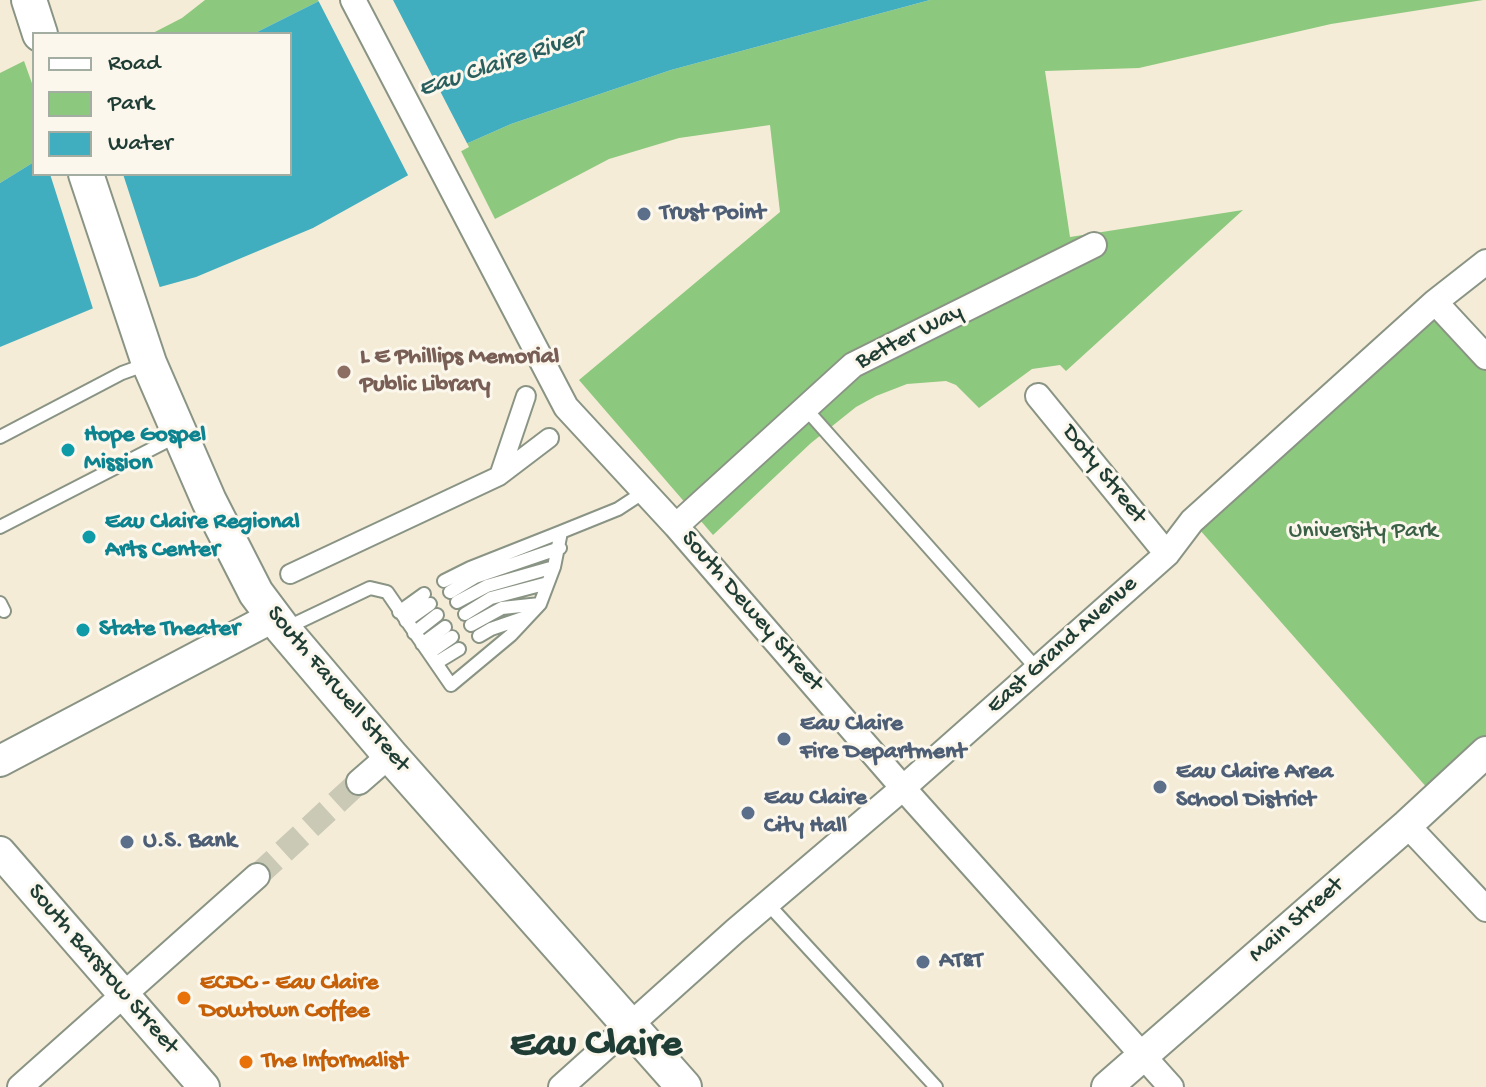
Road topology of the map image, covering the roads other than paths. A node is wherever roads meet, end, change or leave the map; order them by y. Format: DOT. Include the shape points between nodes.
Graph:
graph roads {
  1 [pos="29,0"];
  2 [pos="353,0"];
  3 [pos="39,32"];
  4 [pos="87,176"];
  5 [pos="1094,245"];
  6 [pos="1486,262"];
  7 [pos="1435,302"];
  8 [pos="1486,357"];
  9 [pos="149,363"];
  10 [pos="526,396"];
  11 [pos="1038,396"];
  12 [pos="805,408"];
  13 [pos="180,434"];
  14 [pos="0,437"];
  15 [pos="549,438"];
  16 [pos="499,476"];
  17 [pos="644,492"];
  18 [pos="676,526"];
  19 [pos="0,527"];
  20 [pos="561,532"];
  21 [pos="560,548"];
  22 [pos="1167,554"];
  23 [pos="554,567"];
  24 [pos="290,574"];
  25 [pos="548,583"];
  26 [pos="451,592"];
  27 [pos="540,604"];
  28 [pos="403,616"];
  29 [pos="529,616"];
  30 [pos="278,623"];
  31 [pos="448,632"];
  32 [pos="479,636"];
  33 [pos="425,648"];
  34 [pos="459,649"];
  35 [pos="1037,669"];
  36 [pos="1486,752"];
  37 [pos="390,755"];
  38 [pos="0,761"];
  39 [pos="359,782"];
  40 [pos="903,788"];
  41 [pos="1407,825"];
  42 [pos="0,852"];
  43 [pos="257,876"];
  44 [pos="767,903"];
  45 [pos="1486,909"];
  46 [pos="124,997"];
  47 [pos="629,1026"];
  48 [pos="1144,1054"];
  49 [pos="20,1087"];
  50 [pos="204,1087"];
  51 [pos="561,1087"];
  52 [pos="684,1087"];
  53 [pos="936,1087"];
  54 [pos="1107,1087"];
  55 [pos="1171,1087"];
  1 -- 3 [label="main road"];
  2 -- 17 [label="street, South Dewey Street" via="566,407"];
  4 -- 9 [label="main road, South Farwell Street"];
  5 -- 12 [label="street, Better Way" via="853,365"];
  6 -- 7 [label="street, East Grand Avenue"];
  7 -- 8 [label="street"];
  7 -- 22 [label="street, East Grand Avenue" via="1192,521"];
  9 -- 13 [label="main road, South Farwell Street"];
  9 -- 14 [label="lane"];
  10 -- 16 [label="street"];
  11 -- 22 [label="street, Doty Street"];
  12 -- 18 [label="street, Better Way"];
  12 -- 35 [label="lane"];
  13 -- 19 [label="lane"];
  13 -- 30 [label="main road, South Farwell Street" via="256,593"];
  15 -- 16 [label="street"];
  16 -- 24 [label="street"];
  17 -- 18 [label="street, South Dewey Street"];
  17 -- 20 [label="lane" via="618,509"];
  18 -- 40 [label="street, South Dewey Street"];
  20 -- 21 [label="lane"];
  20 -- 26 [label="lane" via="470,568"];
  21 -- 23 [label="lane"];
  21 -- 26 [label="lane" via="475,577"];
  22 -- 35 [label="street, East Grand Avenue"];
  23 -- 25 [label="lane"];
  23 -- 26 [label="lane"];
  25 -- 27 [label="lane"];
  25 -- 27 [label="lane" via="491,598 468,619"];
  27 -- 29 [label="lane"];
  28 -- 30 [label="lane" via="387,592 370,588"];
  28 -- 33 [label="lane"];
  28 -- 33 [label="lane" via="431,604"];
  29 -- 32 [label="lane"];
  29 -- 33 [label="lane" via="451,685"];
  30 -- 37 [label="main road, South Farwell Street"];
  30 -- 38 [label="street"];
  31 -- 33 [label="lane"];
  33 -- 34 [label="lane"];
  35 -- 40 [label="street, East Grand Avenue"];
  36 -- 41 [label="street, Main Street"];
  37 -- 39 [label="street"];
  37 -- 47 [label="main road, South Farwell Street"];
  40 -- 44 [label="street, East Grand Avenue"];
  40 -- 48 [label="street, South Dewey Street"];
  41 -- 45 [label="street"];
  41 -- 48 [label="street, Main Street"];
  42 -- 46 [label="street, South Barstow Street"];
  43 -- 46 [label="street"];
  44 -- 47 [label="street, East Grand Avenue"];
  44 -- 53 [label="lane"];
  46 -- 49 [label="street"];
  46 -- 50 [label="street, South Barstow Street"];
  47 -- 51 [label="street, East Grand Avenue"];
  47 -- 52 [label="main road, South Farwell Street"];
  48 -- 54 [label="street, Main Street"];
  48 -- 55 [label="street, South Dewey Street"];
}
